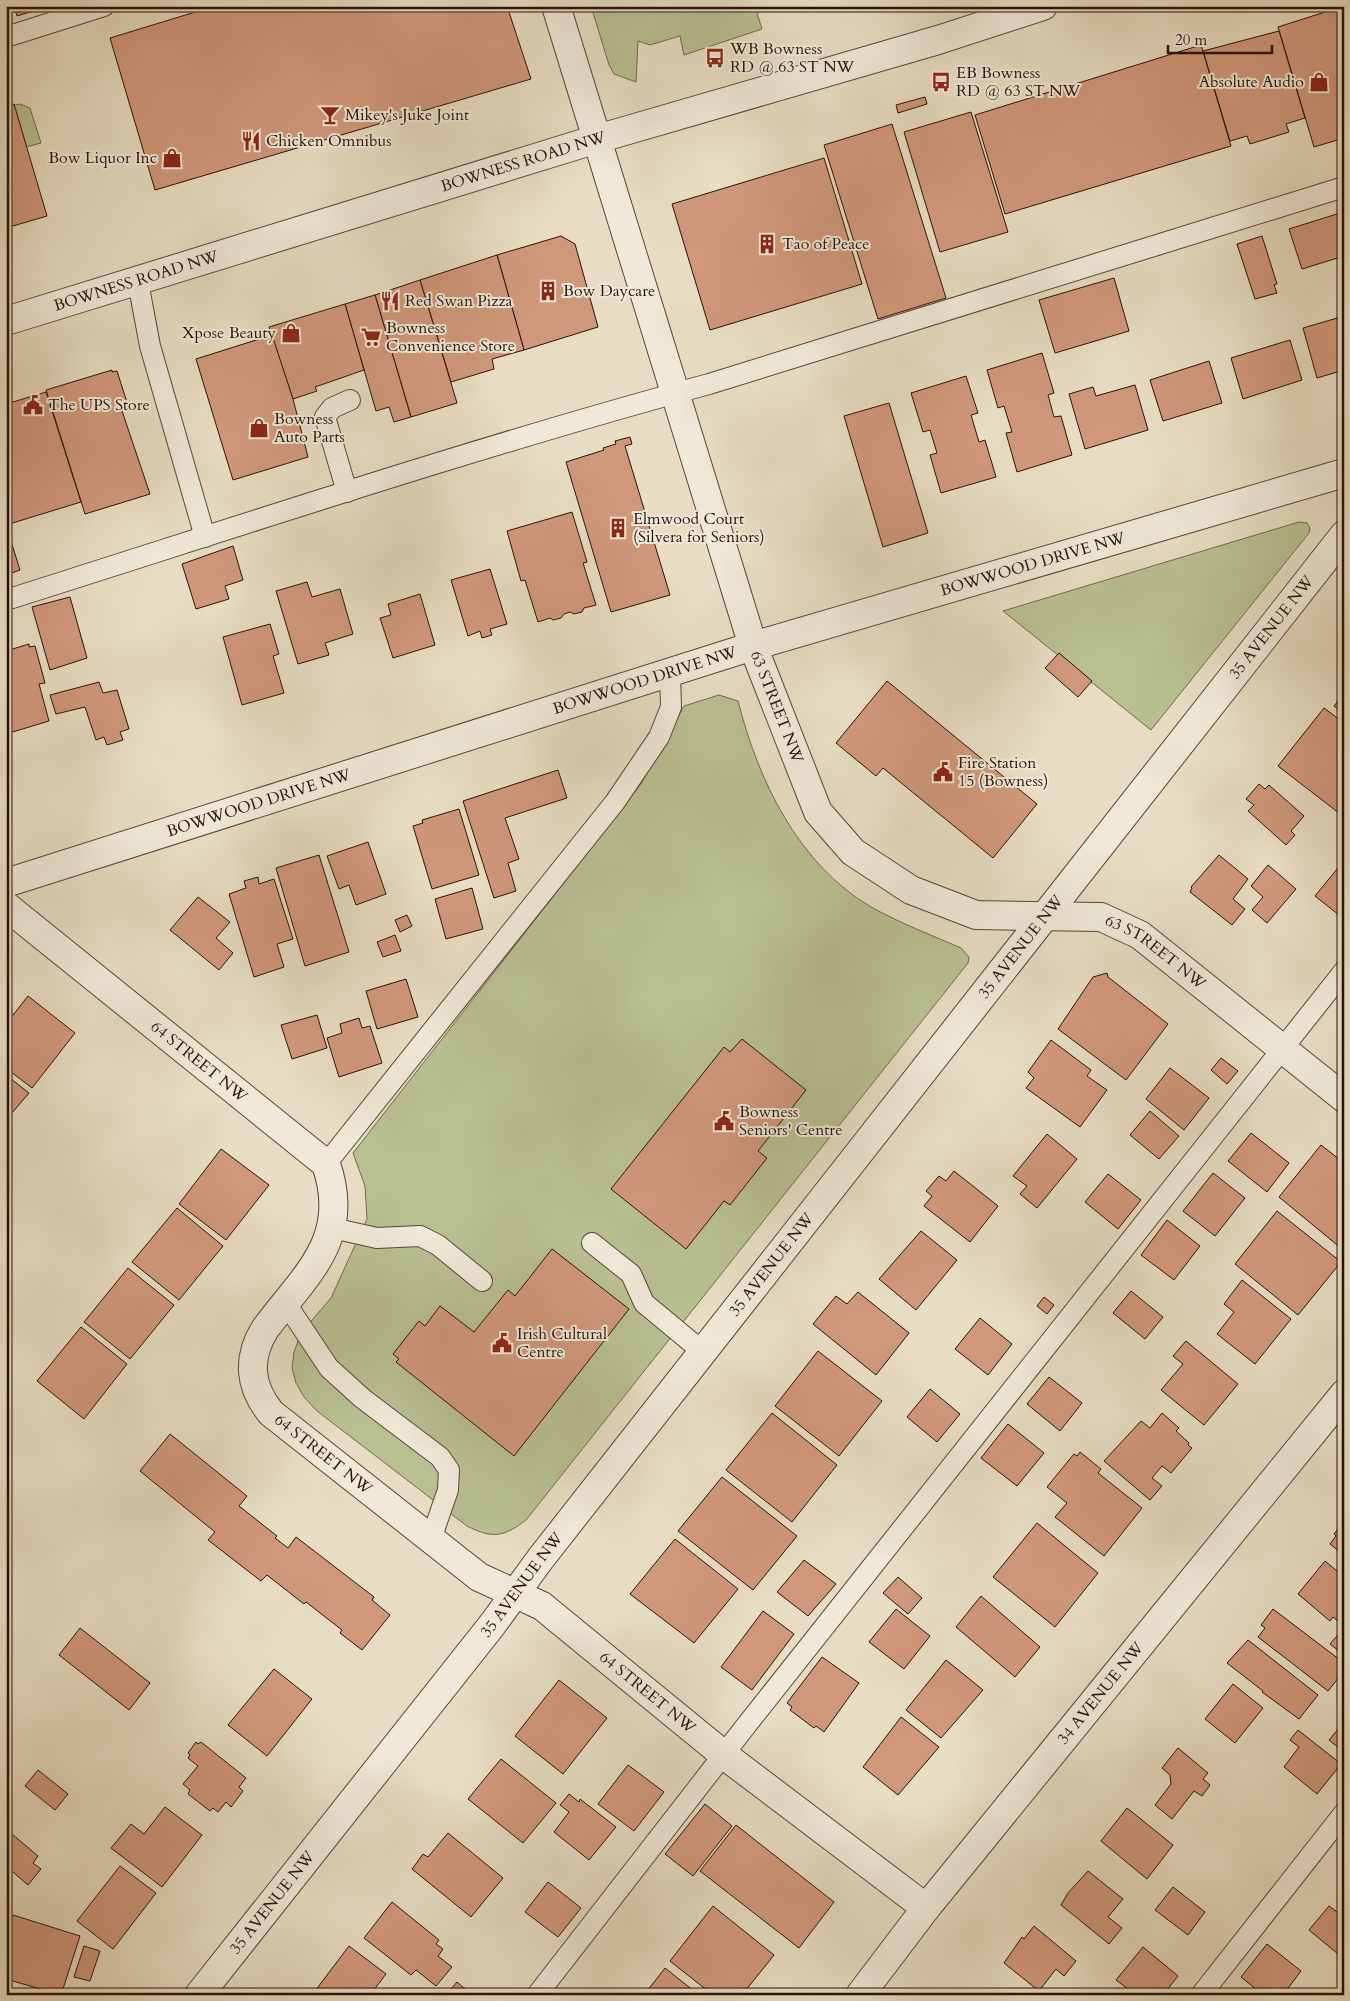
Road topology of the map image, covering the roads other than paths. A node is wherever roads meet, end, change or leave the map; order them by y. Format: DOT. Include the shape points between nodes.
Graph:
graph roads {
  1 [pos="104,6"];
  2 [pos="556,6"];
  3 [pos="1042,6"];
  4 [pos="6,36"];
  5 [pos="597,139"];
  6 [pos="1344,187"];
  7 [pos="138,282"];
  8 [pos="6,321"];
  9 [pos="676,393"];
  10 [pos="350,400"];
  11 [pos="1344,472"];
  12 [pos="347,492"];
  13 [pos="1344,535"];
  14 [pos="205,537"];
  15 [pos="6,600"];
  16 [pos="753,646"];
  17 [pos="670,674"];
  18 [pos="6,883"];
  19 [pos="6,906"];
  20 [pos="1048,915"];
  21 [pos="1344,971"];
  22 [pos="1283,1048"];
  23 [pos="1344,1098"];
  24 [pos="326,1164"];
  25 [pos="332,1228"];
  26 [pos="592,1243"];
  27 [pos="482,1281"];
  28 [pos="285,1302"];
  29 [pos="703,1352"];
  30 [pos="1344,1394"];
  31 [pos="431,1539"];
  32 [pos="515,1593"];
  33 [pos="724,1755"];
  34 [pos="1344,1813"];
  35 [pos="926,1908"];
  36 [pos="198,1995"];
  37 [pos="537,1995"];
  38 [pos="860,1995"];
  39 [pos="1201,1995"];
  1 -- 4 [label="lane"];
  2 -- 5 [label="street, 63 STREET NW"];
  3 -- 5 [label="street, BOWNESS ROAD NW" via="938,40"];
  5 -- 7 [label="street, BOWNESS ROAD NW"];
  5 -- 9 [label="street, 63 STREET NW"];
  6 -- 9 [label="lane"];
  7 -- 8 [label="street, BOWNESS ROAD NW"];
  7 -- 14 [label="lane" via="150,346"];
  9 -- 12 [label="lane"];
  9 -- 16 [label="street, 63 STREET NW"];
  10 -- 12 [label="lane" via="332,408 325,417"];
  11 -- 16 [label="street, BOWWOOD DRIVE NW"];
  12 -- 14 [label="lane"];
  13 -- 20 [label="street, 35 AVENUE NW"];
  14 -- 15 [label="lane"];
  16 -- 17 [label="street, BOWWOOD DRIVE NW"];
  16 -- 20 [label="street, 63 STREET NW" via="818,812 853,852 912,890 976,915"];
  17 -- 18 [label="street, BOWWOOD DRIVE NW"];
  17 -- 24 [label="lane" via="671,707 659,737 615,802"];
  19 -- 24 [label="street, 64 STREET NW"];
  20 -- 22 [label="street, 63 STREET NW" via="1101,917 1140,935"];
  20 -- 29 [label="street, 35 AVENUE NW"];
  21 -- 22 [label="lane"];
  22 -- 23 [label="street, 63 STREET NW"];
  22 -- 33 [label="lane"];
  24 -- 25 [label="street, 64 STREET NW" via="333,1183 335,1203"];
  25 -- 27 [label="lane" via="377,1238 420,1236 438,1245"];
  25 -- 28 [label="street, 64 STREET NW" via="322,1253"];
  26 -- 29 [label="lane" via="631,1274 644,1303"];
  28 -- 31 [label="lane" via="329,1368 362,1398 440,1457 449,1470 448,1490"];
  28 -- 31 [label="street, 64 STREET NW" via="256,1342 252,1357 251,1373 261,1401 271,1413"];
  29 -- 32 [label="street, 35 AVENUE NW"];
  30 -- 35 [label="street, 34 AVENUE NW"];
  31 -- 32 [label="street, 64 STREET NW" via="478,1577"];
  32 -- 33 [label="street, 64 STREET NW" via="542,1606"];
  32 -- 36 [label="street, 35 AVENUE NW"];
  33 -- 35 [label="street, 64 STREET NW"];
  33 -- 37 [label="lane"];
  34 -- 39 [label="lane"];
  35 -- 38 [label="street, 34 AVENUE NW"];
}
